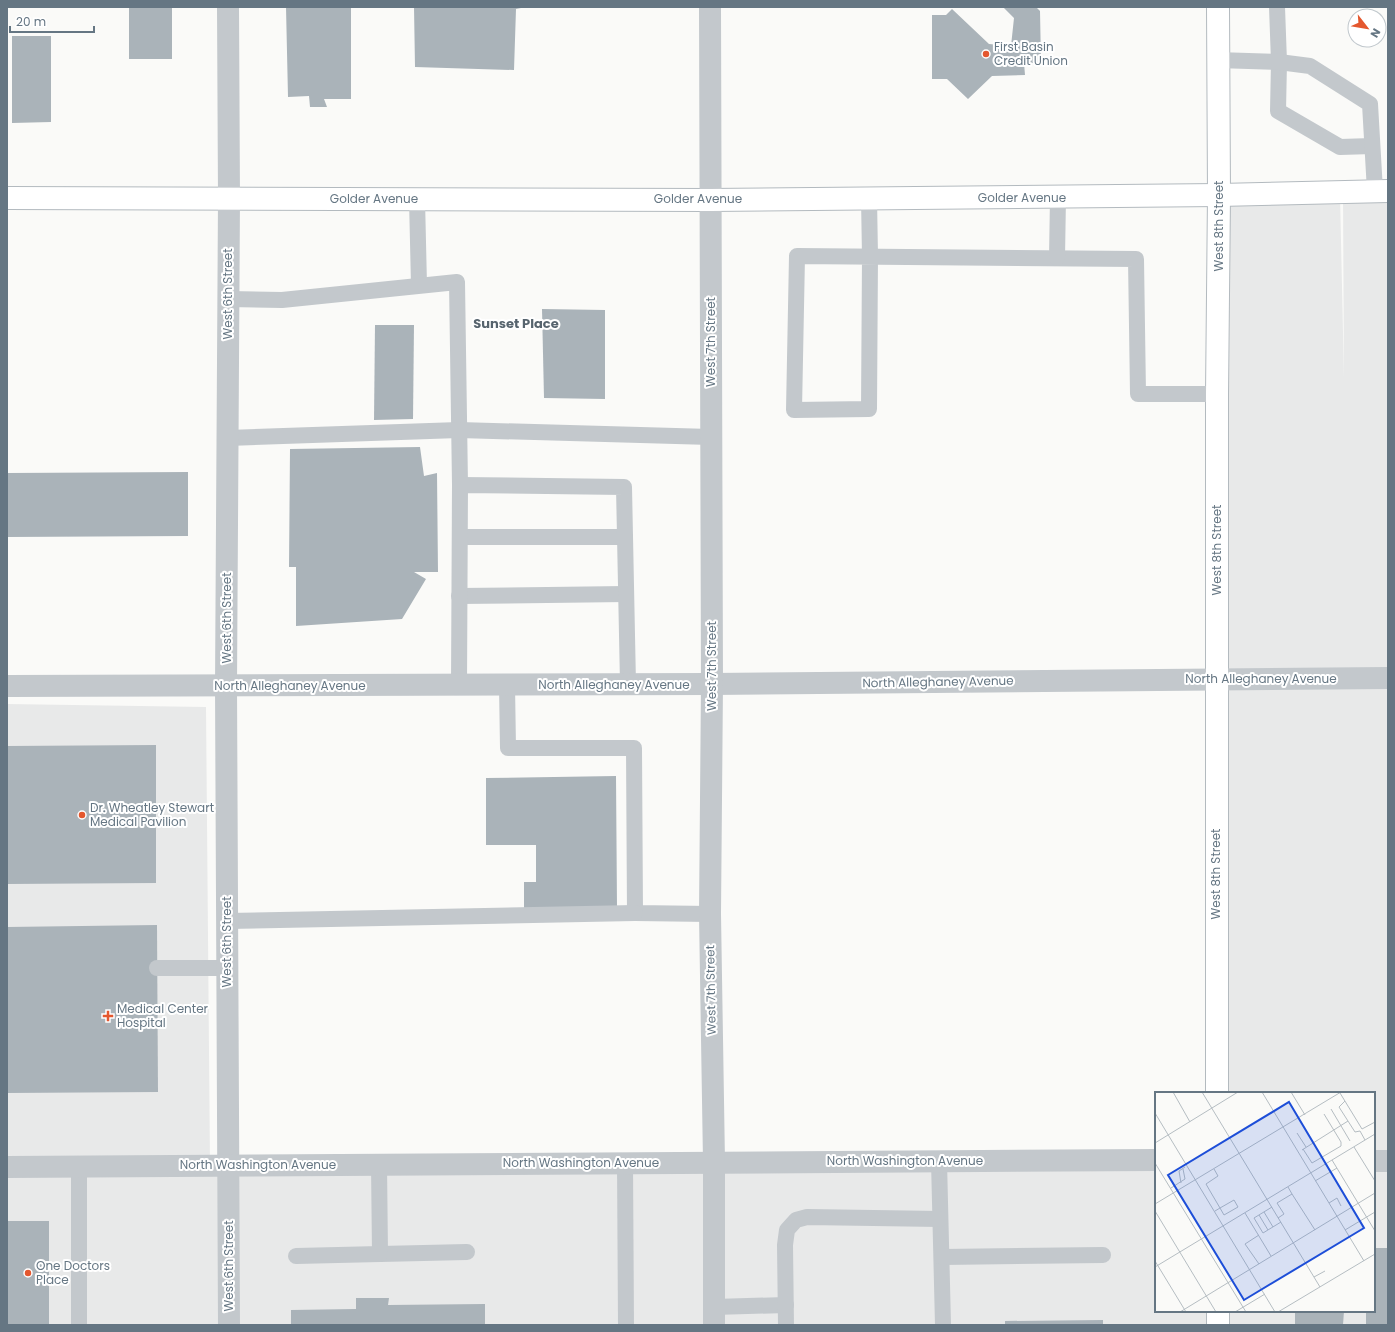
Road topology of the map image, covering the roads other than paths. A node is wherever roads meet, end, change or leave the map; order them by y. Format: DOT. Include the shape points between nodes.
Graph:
graph roads {
  1 [pos="228,7"];
  2 [pos="710,7"];
  3 [pos="1218,7"];
  4 [pos="1277,7"];
  5 [pos="1218,60"];
  6 [pos="1279,62"];
  7 [pos="1372,146"];
  8 [pos="1382,191"];
  9 [pos="1219,195"];
  10 [pos="1058,197"];
  11 [pos="7,198"];
  12 [pos="869,198"];
  13 [pos="229,199"];
  14 [pos="417,199"];
  15 [pos="710,200"];
  16 [pos="870,256"];
  17 [pos="1057,258"];
  18 [pos="419,285"];
  19 [pos="228,299"];
  20 [pos="1217,394"];
  21 [pos="459,430"];
  22 [pos="711,437"];
  23 [pos="228,438"];
  24 [pos="460,485"];
  25 [pos="460,537"];
  26 [pos="625,538"];
  27 [pos="626,594"];
  28 [pos="459,596"];
  29 [pos="1388,678"];
  30 [pos="1217,679"];
  31 [pos="628,684"];
  32 [pos="712,684"];
  33 [pos="459,685"];
  34 [pos="507,685"];
  35 [pos="7,686"];
  36 [pos="226,686"];
  37 [pos="635,913"];
  38 [pos="710,914"];
  39 [pos="227,921"];
  40 [pos="158,968"];
  41 [pos="228,968"];
  42 [pos="1217,1092"];
  43 [pos="1155,1160"];
  44 [pos="939,1161"];
  45 [pos="1375,1161"];
  46 [pos="1388,1161"];
  47 [pos="714,1162"];
  48 [pos="625,1163"];
  49 [pos="379,1164"];
  50 [pos="228,1165"];
  51 [pos="79,1166"];
  52 [pos="7,1167"];
  53 [pos="940,1219"];
  54 [pos="467,1252"];
  55 [pos="380,1254"];
  56 [pos="1103,1255"];
  57 [pos="296,1256"];
  58 [pos="942,1257"];
  59 [pos="786,1305"];
  60 [pos="1218,1312"];
  61 [pos="714,1316"];
  62 [pos="79,1325"];
  63 [pos="229,1325"];
  64 [pos="626,1325"];
  65 [pos="786,1325"];
  66 [pos="943,1325"];
  67 [pos="1218,1325"];
  1 -- 13 [label="street, West 6th Street"];
  2 -- 15 [label="street, West 7th Street"];
  3 -- 5 [label="main road, West 8th Street"];
  4 -- 6 [label="lane"];
  5 -- 6 [label="lane"];
  5 -- 9 [label="main road, West 8th Street"];
  6 -- 7 [label="lane" via="1310,66 1370,104"];
  6 -- 7 [label="lane" via="1278,111 1340,147"];
  7 -- 8 [label="lane"];
  8 -- 9 [label="main road, Golder Avenue"];
  9 -- 10 [label="main road, Golder Avenue"];
  9 -- 20 [label="main road, West 8th Street"];
  10 -- 12 [label="main road, Golder Avenue"];
  10 -- 17 [label="lane"];
  11 -- 13 [label="main road, Golder Avenue"];
  12 -- 15 [label="main road, Golder Avenue"];
  12 -- 16 [label="lane"];
  13 -- 14 [label="main road, Golder Avenue"];
  13 -- 19 [label="street, West 6th Street"];
  14 -- 15 [label="main road, Golder Avenue"];
  14 -- 18 [label="lane"];
  15 -- 22 [label="street, West 7th Street"];
  16 -- 16 [label="lane" via="797,256 794,410 868,409"];
  16 -- 17 [label="lane"];
  17 -- 20 [label="lane" via="1136,259 1138,394"];
  18 -- 19 [label="lane" via="282,300"];
  18 -- 21 [label="lane" via="457,282"];
  19 -- 23 [label="street, West 6th Street"];
  20 -- 30 [label="main road, West 8th Street"];
  21 -- 22 [label="lane"];
  21 -- 23 [label="lane"];
  21 -- 24 [label="lane"];
  22 -- 32 [label="street, West 7th Street"];
  23 -- 36 [label="street, West 6th Street"];
  24 -- 25 [label="lane"];
  24 -- 26 [label="lane" via="624,487"];
  25 -- 26 [label="lane"];
  25 -- 28 [label="lane"];
  26 -- 27 [label="lane"];
  27 -- 28 [label="lane"];
  27 -- 31 [label="lane"];
  28 -- 33 [label="lane"];
  29 -- 30 [label="street, North Alleghaney Avenue"];
  30 -- 32 [label="street, North Alleghaney Avenue"];
  30 -- 42 [label="main road, West 8th Street"];
  31 -- 32 [label="street, North Alleghaney Avenue"];
  31 -- 34 [label="street, North Alleghaney Avenue"];
  32 -- 38 [label="street, West 7th Street"];
  33 -- 34 [label="street, North Alleghaney Avenue"];
  33 -- 36 [label="street, North Alleghaney Avenue"];
  34 -- 37 [label="lane" via="508,748 634,748"];
  35 -- 36 [label="street, North Alleghaney Avenue"];
  36 -- 39 [label="street, West 6th Street"];
  37 -- 38 [label="lane"];
  37 -- 39 [label="lane"];
  38 -- 47 [label="street, West 7th Street"];
  39 -- 41 [label="street, West 6th Street"];
  40 -- 41 [label="lane"];
  41 -- 50 [label="street, West 6th Street"];
  43 -- 44 [label="street, North Washington Avenue"];
  44 -- 47 [label="street, North Washington Avenue"];
  44 -- 53 [label="lane"];
  45 -- 46 [label="street"];
  47 -- 48 [label="street, North Washington Avenue"];
  47 -- 61 [label="street, West 7th Street"];
  48 -- 49 [label="street, North Washington Avenue"];
  48 -- 64 [label="lane"];
  49 -- 50 [label="street, North Washington Avenue"];
  49 -- 55 [label="lane"];
  50 -- 51 [label="street, North Washington Avenue"];
  50 -- 63 [label="street, West 6th Street"];
  51 -- 52 [label="street, North Washington Avenue"];
  51 -- 62 [label="lane"];
  53 -- 58 [label="lane"];
  53 -- 59 [label="lane" via="807,1217 796,1220 787,1230 785,1245"];
  54 -- 55 [label="lane"];
  55 -- 57 [label="lane"];
  56 -- 58 [label="lane"];
  58 -- 66 [label="lane"];
  59 -- 61 [label="lane"];
  59 -- 65 [label="lane"];
  60 -- 67 [label="main road"];
}
